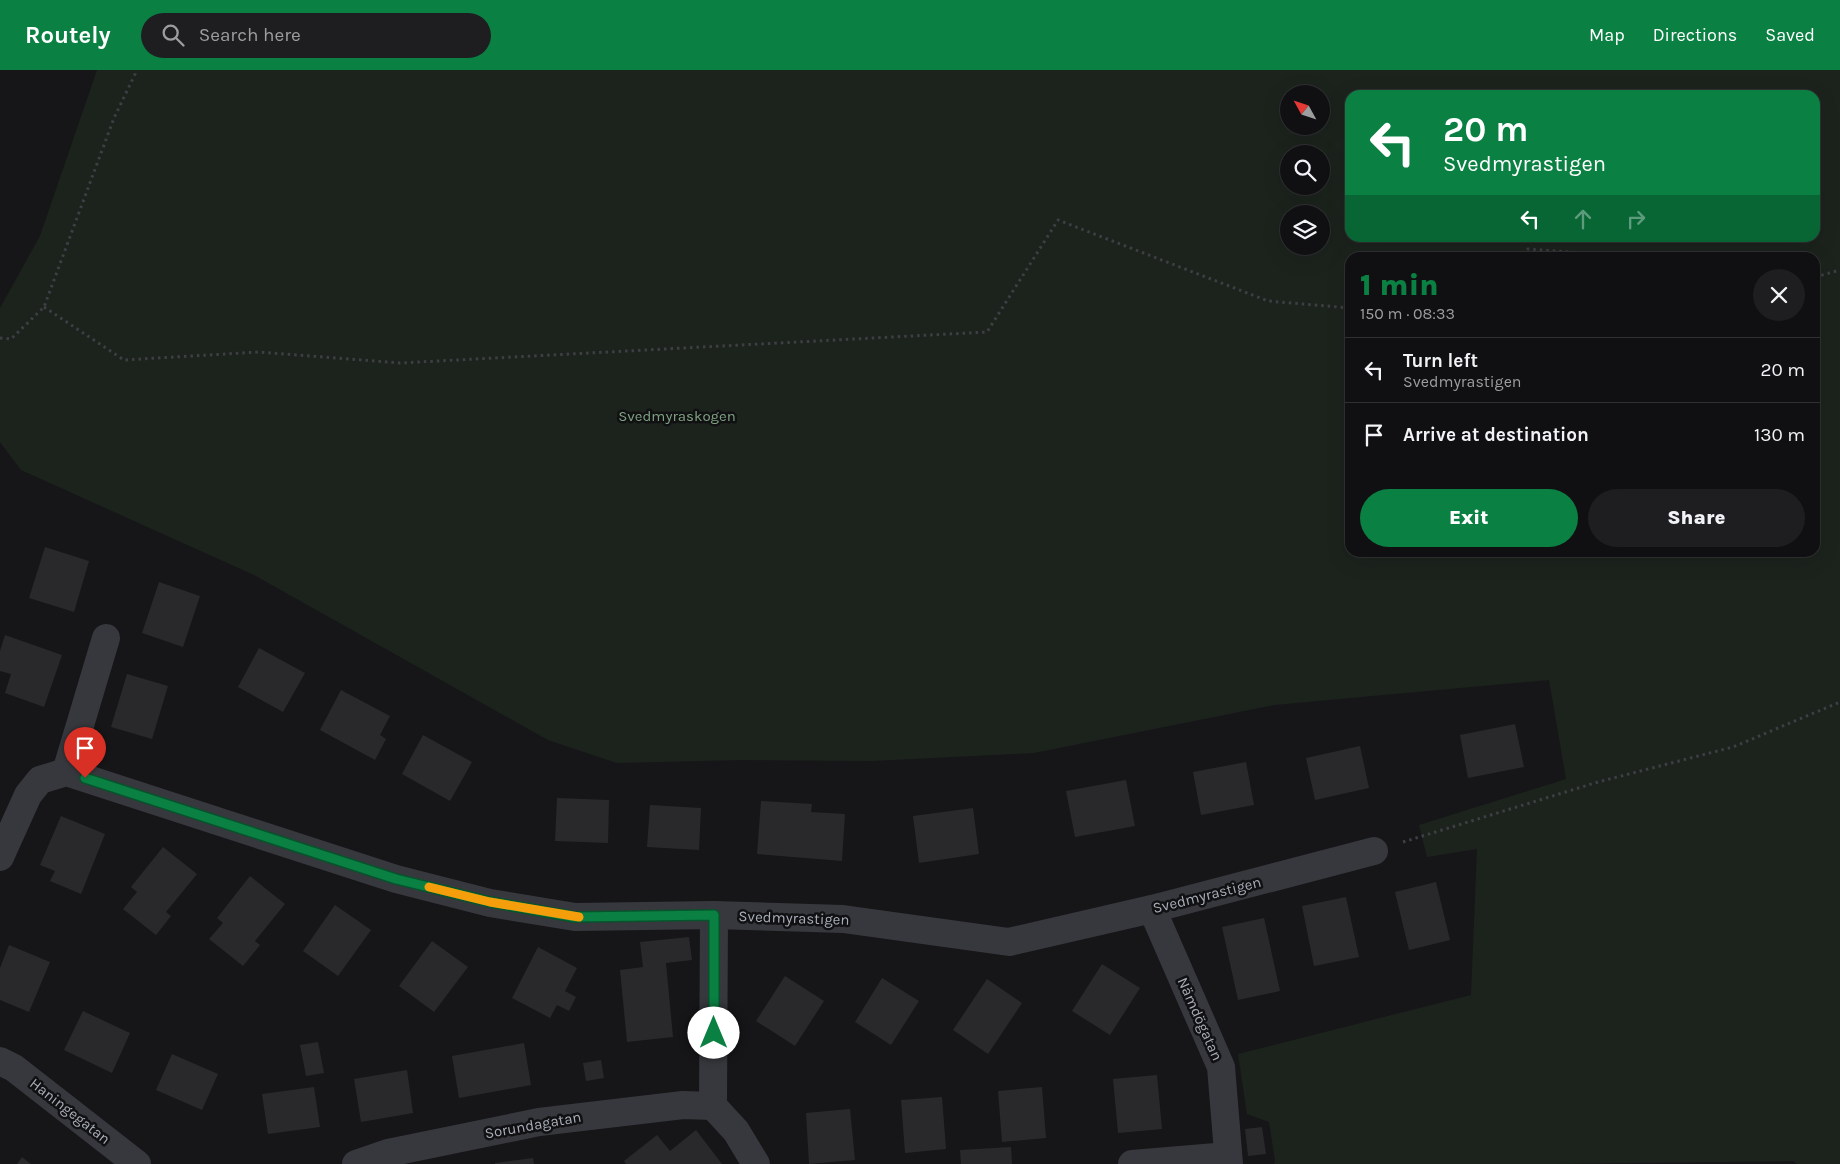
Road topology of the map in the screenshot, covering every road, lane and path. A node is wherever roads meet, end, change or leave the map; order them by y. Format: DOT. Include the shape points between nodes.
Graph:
graph roads {
  1 [pos="138,70"];
  2 [pos="1524,252"];
  3 [pos="1569,252"];
  4 [pos="1840,270"];
  5 [pos="1820,275"];
  6 [pos="44,307"];
  7 [pos="1345,308"];
  8 [pos="0,338"];
  9 [pos="106,638"];
  10 [pos="1840,702"];
  11 [pos="66,772"];
  12 [pos="1374,851"];
  13 [pos="0,857"];
  14 [pos="1152,909"];
  15 [pos="714,915"];
  16 [pos="0,1061"];
  17 [pos="713,1106"];
  18 [pos="1228,1160"];
  19 [pos="137,1164"];
  20 [pos="356,1164"];
  21 [pos="756,1164"];
  22 [pos="1132,1164"];
  1 -- 6 [label="path" via="114,118"];
  2 -- 3 [label="path" via="1528,249"];
  4 -- 5 [label="path"];
  6 -- 7 [label="path" via="124,360 260,352 400,363 987,332 1058,220 1268,301"];
  6 -- 8 [label="path" via="11,339"];
  9 -- 11 [label="street"];
  10 -- 12 [label="path" via="1733,747 1598,782"];
  11 -- 13 [label="street" via="40,780 28,795"];
  11 -- 15 [label="street, Svedmyrastigen" via="396,879 490,902 575,917"];
  12 -- 14 [label="street, Svedmyrastigen"];
  14 -- 15 [label="street, Svedmyrastigen" via="1009,942 843,918"];
  14 -- 18 [label="street, Nämdögatan" via="1221,1067"];
  15 -- 17 [label="street"];
  16 -- 19 [label="street, Haningegatan" via="14,1068"];
  17 -- 20 [label="street, Sorundagatan" via="683,1105 539,1122 388,1153"];
  17 -- 21 [label="street" via="736,1131"];
  18 -- 22 [label="street"];
}
